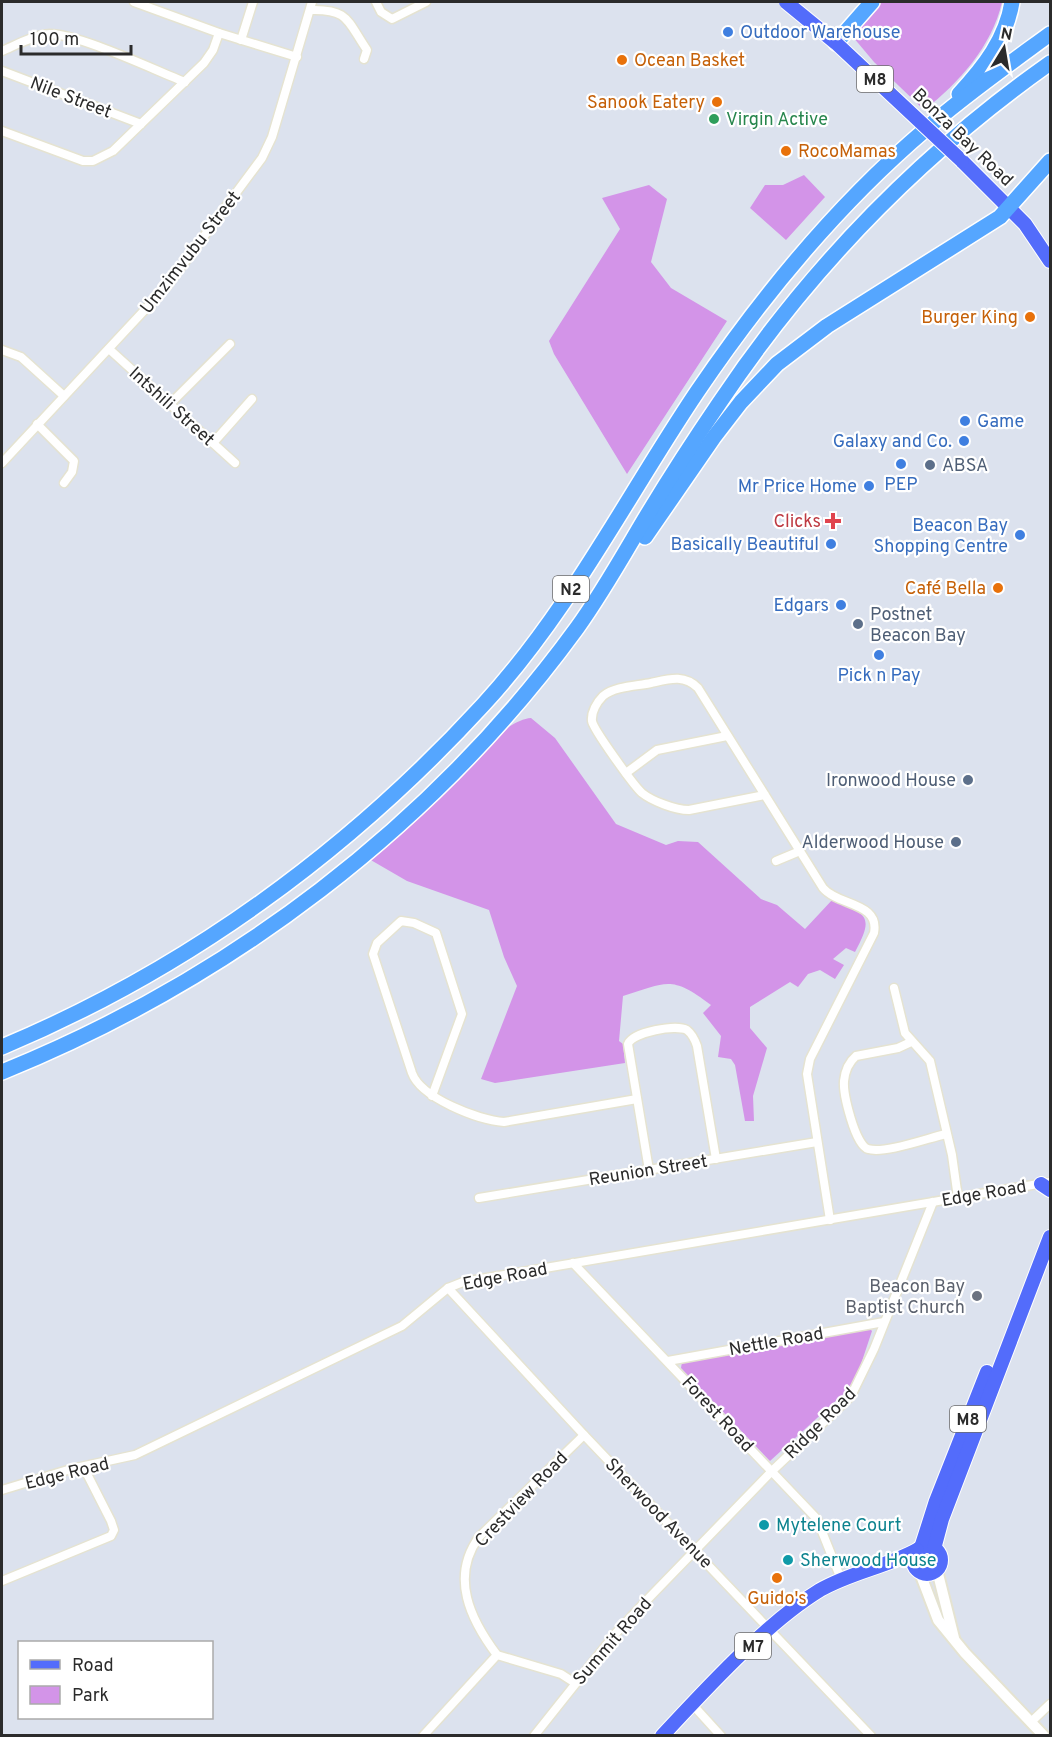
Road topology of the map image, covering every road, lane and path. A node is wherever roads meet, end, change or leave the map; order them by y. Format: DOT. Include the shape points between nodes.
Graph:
graph roads {
  1 [pos="135,2"];
  2 [pos="253,2"];
  3 [pos="376,2"];
  4 [pos="426,2"];
  5 [pos="786,2"];
  6 [pos="872,2"];
  7 [pos="1012,2"];
  8 [pos="311,6"];
  9 [pos="219,33"];
  10 [pos="1050,34"];
  11 [pos="241,39"];
  12 [pos="836,43"];
  13 [pos="2,51"];
  14 [pos="297,57"];
  15 [pos="364,58"];
  16 [pos="1050,63"];
  17 [pos="2,71"];
  18 [pos="185,82"];
  19 [pos="141,124"];
  20 [pos="2,131"];
  21 [pos="1050,160"];
  22 [pos="885,168"];
  23 [pos="1010,208"];
  24 [pos="1050,261"];
  25 [pos="230,344"];
  26 [pos="109,349"];
  27 [pos="2,350"];
  28 [pos="64,396"];
  29 [pos="252,399"];
  30 [pos="170,404"];
  31 [pos="37,424"];
  32 [pos="213,443"];
  33 [pos="2,463"];
  34 [pos="234,463"];
  35 [pos="64,483"];
  36 [pos="608,581"];
  37 [pos="726,736"];
  38 [pos="626,773"];
  39 [pos="765,795"];
  40 [pos="800,851"];
  41 [pos="776,861"];
  42 [pos="894,988"];
  43 [pos="912,1041"];
  44 [pos="3,1046"];
  45 [pos="2,1072"];
  46 [pos="432,1096"];
  47 [pos="637,1099"];
  48 [pos="946,1134"];
  49 [pos="817,1142"];
  50 [pos="716,1159"];
  51 [pos="649,1170"];
  52 [pos="1047,1185"];
  53 [pos="479,1198"];
  54 [pos="958,1198"];
  55 [pos="933,1202"];
  56 [pos="830,1220"];
  57 [pos="1050,1241"];
  58 [pos="573,1263"];
  59 [pos="448,1288"];
  60 [pos="884,1322"];
  61 [pos="668,1361"];
  62 [pos="584,1435"];
  63 [pos="84,1468"];
  64 [pos="772,1471"];
  65 [pos="2,1490"];
  66 [pos="924,1549"];
  67 [pos="694,1550"];
  68 [pos="937,1570"];
  69 [pos="919,1571"];
  70 [pos="857,1574"];
  71 [pos="841,1579"];
  72 [pos="2,1581"];
  73 [pos="770,1630"];
  74 [pos="954,1638"];
  75 [pos="497,1655"];
  76 [pos="575,1683"];
  77 [pos="692,1704"];
  78 [pos="1050,1704"];
  79 [pos="1031,1722"];
  80 [pos="423,1736"];
  81 [pos="534,1736"];
  82 [pos="662,1736"];
  83 [pos="720,1736"];
  84 [pos="871,1736"];
  85 [pos="1044,1736"];
  1 -- 9 [label="street"];
  2 -- 11 [label="street"];
  3 -- 4 [label="street" via="381,12 392,19"];
  5 -- 12 [label="main road, Bonza Bay Road / M8, bridge"];
  6 -- 12 [label="highway"];
  7 -- 22 [label="highway" via="1006,27 984,66"];
  8 -- 14 [label="street, Umzimvubu Street"];
  8 -- 15 [label="street" via="343,15 367,50"];
  9 -- 11 [label="street"];
  9 -- 18 [label="street" via="204,63"];
  10 -- 22 [label="highway, N2" via="926,129"];
  11 -- 14 [label="street"];
  12 -- 23 [label="main road, Bonza Bay Road / M8, bridge"];
  13 -- 18 [label="street" via="38,36 56,35 76,39"];
  14 -- 26 [label="street, Umzimvubu Street" via="262,158 167,286"];
  16 -- 36 [label="highway, N2" via="939,150 837,250 726,392"];
  17 -- 19 [label="street, Nile Street"];
  18 -- 19 [label="street"];
  19 -- 20 [label="street" via="113,151 93,161"];
  21 -- 23 [label="highway"];
  22 -- 44 [label="highway, N2" via="779,282 698,391 554,614 485,704 315,864 249,913 128,987"];
  23 -- 24 [label="main road, Bonza Bay Road / M8"];
  23 -- 36 [label="highway" via="827,326 777,364 741,402 633,555"];
  25 -- 30 [label="street"];
  26 -- 28 [label="street, Umzimvubu Street"];
  26 -- 30 [label="street, Intshili Street"];
  27 -- 28 [label="street" via="21,357"];
  28 -- 31 [label="street, Umzimvubu Street"];
  29 -- 32 [label="street"];
  30 -- 32 [label="street, Intshili Street"];
  31 -- 33 [label="street, Umzimvubu Street"];
  31 -- 35 [label="street" via="74,461"];
  32 -- 34 [label="street, Intshili Street"];
  36 -- 45 [label="highway, N2" via="572,634 501,723 456,772 349,866 258,937 174,990"];
  37 -- 38 [label="street" via="657,750"];
  37 -- 38 [label="street" via="698,688 685,679 611,691 597,704 592,721"];
  37 -- 39 [label="street"];
  38 -- 39 [label="street" via="645,795 683,810"];
  39 -- 40 [label="street"];
  40 -- 41 [label="street"];
  40 -- 49 [label="street" via="829,894 864,909 872,917 874,933 809,1064 807,1080"];
  42 -- 43 [label="street" via="903,1028"];
  43 -- 48 [label="street" via="930,1061"];
  43 -- 48 [label="street" via="852,1060 844,1085 856,1134 862,1145 874,1149"];
  46 -- 46 [label="street" via="414,1080 373,954 377,944 401,921 436,933 462,1014"];
  46 -- 47 [label="street" via="484,1118 504,1122"];
  47 -- 50 [label="street" via="629,1040 657,1031 688,1031 699,1052"];
  47 -- 51 [label="street"];
  48 -- 54 [label="street"];
  49 -- 50 [label="street, Reunion Street"];
  49 -- 56 [label="street"];
  50 -- 51 [label="street, Reunion Street"];
  51 -- 53 [label="street, Reunion Street"];
  52 -- 54 [label="street, Edge Road"];
  54 -- 55 [label="street, Edge Road"];
  55 -- 56 [label="street, Edge Road"];
  55 -- 60 [label="street, Ridge Road"];
  56 -- 58 [label="street, Edge Road"];
  57 -- 66 [label="main road, M8" via="942,1519"];
  58 -- 59 [label="street, Edge Road"];
  58 -- 61 [label="street, Forest Road"];
  59 -- 62 [label="street, Sherwood Avenue"];
  59 -- 63 [label="street, Edge Road" via="402,1326 135,1455"];
  60 -- 61 [label="street, Nettle Road"];
  60 -- 64 [label="street, Ridge Road" via="852,1396"];
  61 -- 64 [label="street, Forest Road"];
  62 -- 67 [label="street, Sherwood Avenue"];
  62 -- 75 [label="street, Crestview Road" via="479,1537 468,1557 463,1580 466,1596"];
  63 -- 65 [label="street, Edge Road"];
  63 -- 72 [label="street" via="111,1521 111,1536"];
  64 -- 67 [label="street, Ridge Road"];
  64 -- 71 [label="street, Forest Road" via="817,1519"];
  66 -- 68 [label="main road" via="940,1561"];
  66 -- 69 [label="main road" via="913,1558"];
  66 -- 70 [label="main road"];
  67 -- 73 [label="street, Sherwood Avenue"];
  67 -- 76 [label="street, Summit Road" via="615,1633"];
  68 -- 69 [label="main road" via="929,1574"];
  68 -- 74 [label="street"];
  69 -- 70 [label="main road"];
  69 -- 74 [label="street" via="938,1620"];
  70 -- 71 [label="main road, M7"];
  71 -- 73 [label="main road, M7" via="806,1600"];
  73 -- 77 [label="main road, M7"];
  73 -- 84 [label="street, Sherwood Avenue"];
  74 -- 79 [label="street"];
  75 -- 76 [label="street" via="561,1674"];
  75 -- 80 [label="street"];
  76 -- 81 [label="street, Summit Road"];
  77 -- 82 [label="main road, M7"];
  77 -- 83 [label="street"];
  78 -- 79 [label="street"];
  79 -- 85 [label="street"];
}
